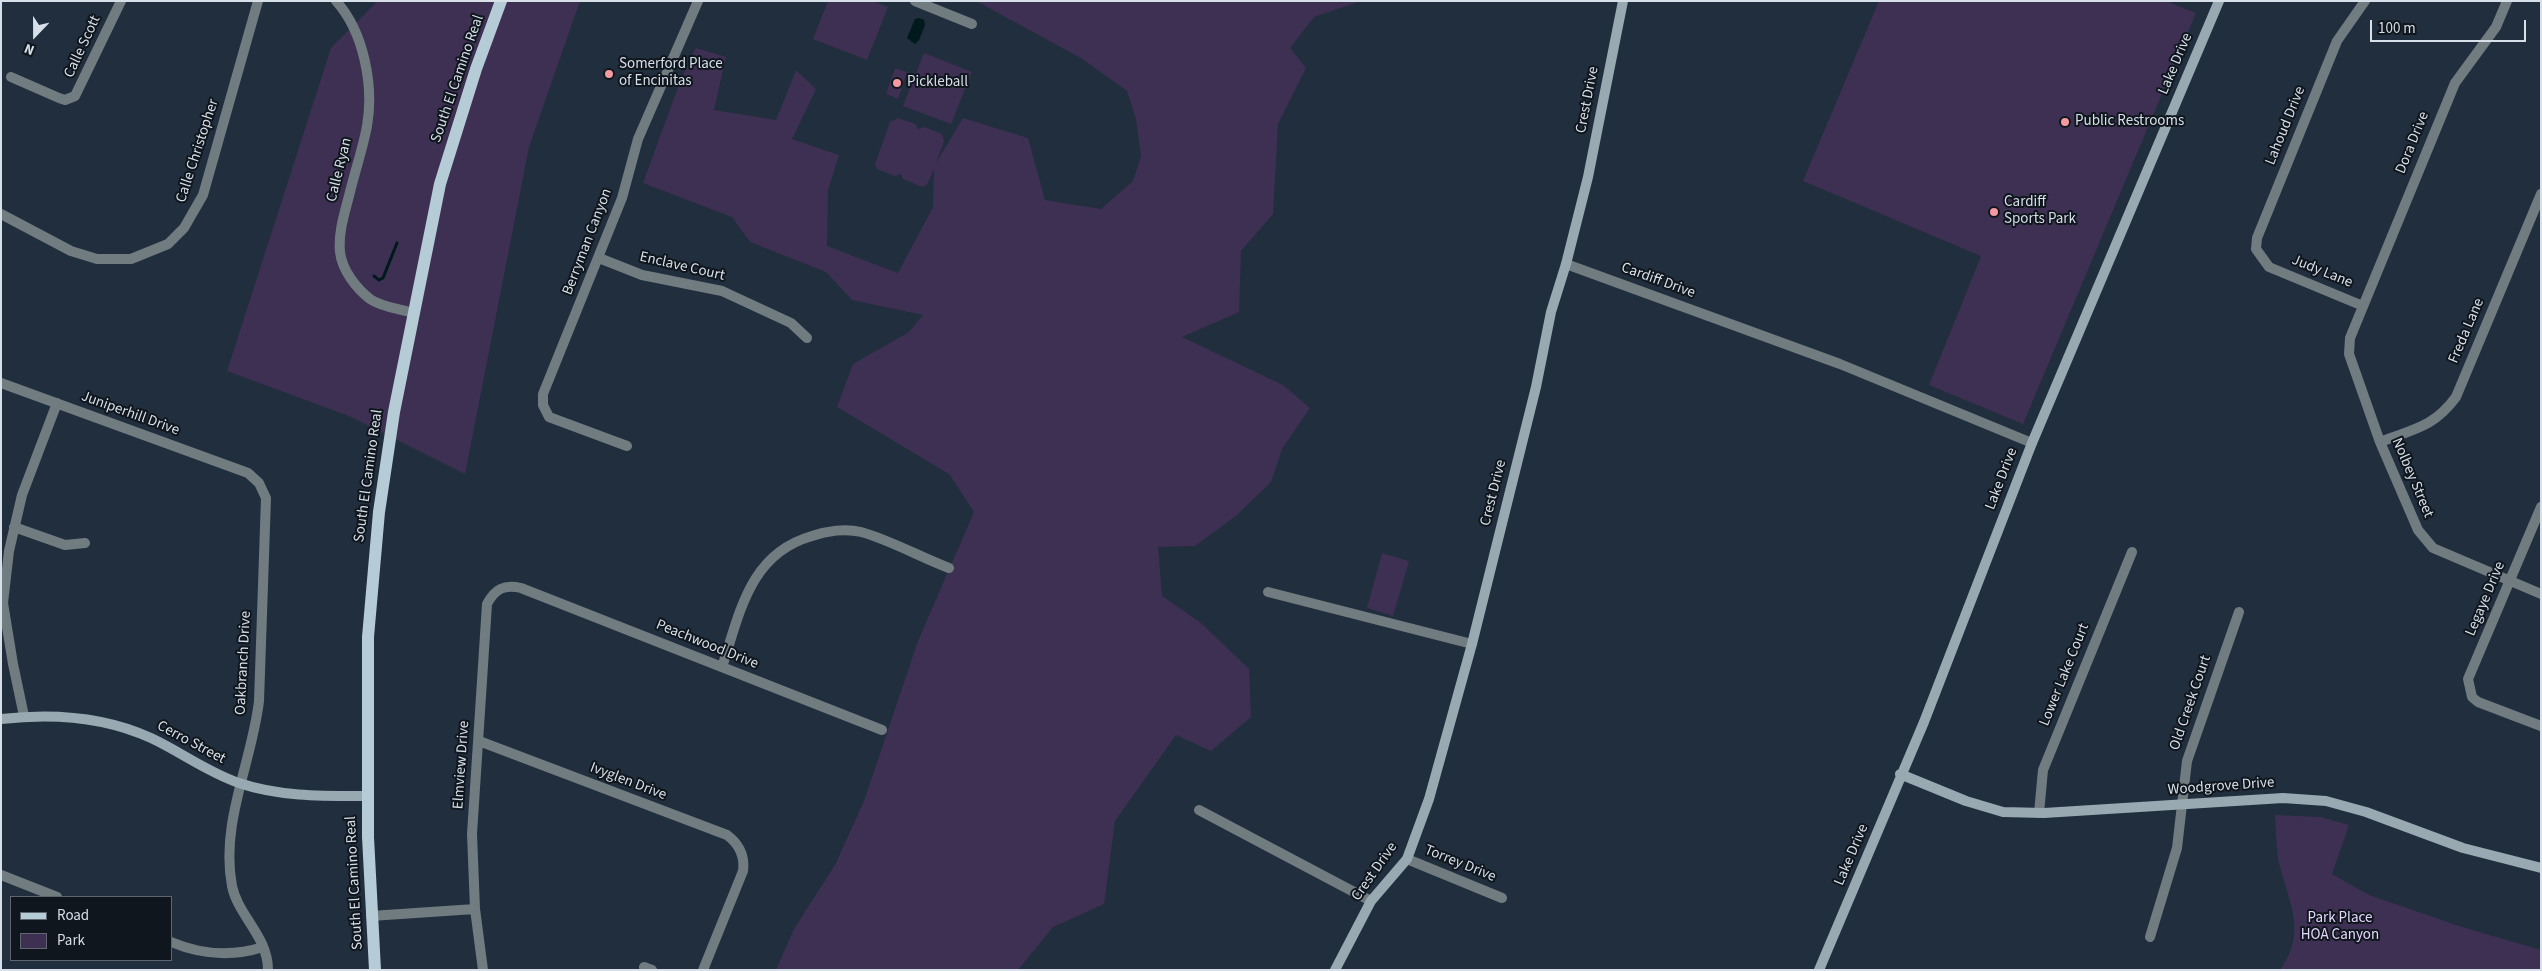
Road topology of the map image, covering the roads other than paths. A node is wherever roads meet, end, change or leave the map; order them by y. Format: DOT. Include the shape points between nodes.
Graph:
graph roads {
  1 [pos="121,1"];
  2 [pos="258,1"];
  3 [pos="336,1"];
  4 [pos="501,1"];
  5 [pos="698,1"];
  6 [pos="915,1"];
  7 [pos="1623,1"];
  8 [pos="2219,1"];
  9 [pos="2365,1"];
  10 [pos="2507,1"];
  11 [pos="972,24"];
  12 [pos="11,77"];
  13 [pos="2541,194"];
  14 [pos="1,214"];
  15 [pos="599,258"];
  16 [pos="1566,264"];
  17 [pos="2269,267"];
  18 [pos="2363,306"];
  19 [pos="413,313"];
  20 [pos="808,338"];
  21 [pos="1,383"];
  22 [pos="57,403"];
  23 [pos="2380,442"];
  24 [pos="2032,443"];
  25 [pos="627,446"];
  26 [pos="248,473"];
  27 [pos="2541,507"];
  28 [pos="14,527"];
  29 [pos="85,543"];
  30 [pos="2132,552"];
  31 [pos="949,568"];
  32 [pos="2510,582"];
  33 [pos="521,588"];
  34 [pos="1268,592"];
  35 [pos="2541,594"];
  36 [pos="2239,612"];
  37 [pos="1472,644"];
  38 [pos="722,667"];
  39 [pos="24,716"];
  40 [pos="1,719"];
  41 [pos="2541,726"];
  42 [pos="882,730"];
  43 [pos="479,741"];
  44 [pos="1900,774"];
  45 [pos="240,783"];
  46 [pos="368,796"];
  47 [pos="2182,806"];
  48 [pos="1199,810"];
  49 [pos="2040,813"];
  50 [pos="1406,859"];
  51 [pos="2541,868"];
  52 [pos="1,875"];
  53 [pos="54,896"];
  54 [pos="1502,898"];
  55 [pos="1371,902"];
  56 [pos="475,909"];
  57 [pos="371,916"];
  58 [pos="2150,937"];
  59 [pos="172,942"];
  60 [pos="263,947"];
  61 [pos="268,970"];
  62 [pos="375,970"];
  63 [pos="482,970"];
  64 [pos="703,970"];
  65 [pos="1335,970"];
  66 [pos="1819,970"];
  1 -- 12 [label="street, Calle Scott" via="75,96 65,100"];
  2 -- 14 [label="street, Calle Christopher" via="203,195 184,228 168,244 131,259 98,259 72,251"];
  3 -- 19 [label="street, Calle Ryan" via="346,12 360,44 369,85 367,126 342,226 340,254 350,277 372,300"];
  4 -- 19 [label="main road, South El Camino Real" via="440,184"];
  5 -- 15 [label="street, Berryman Canyon" via="638,138 622,198"];
  6 -- 11 [label="street"];
  7 -- 16 [label="street, Crest Drive" via="1588,177"];
  8 -- 24 [label="street, Lake Drive"];
  9 -- 17 [label="street, Lahoud Drive" via="2337,41 2257,238 2256,250"];
  10 -- 18 [label="street, Dora Drive" via="2496,27 2455,82"];
  13 -- 23 [label="street, Freda Lane" via="2456,397 2432,423"];
  15 -- 20 [label="street, Enclave Court" via="642,275 722,291 791,323"];
  15 -- 25 [label="street, Berryman Canyon" via="543,394 543,405 554,420"];
  16 -- 24 [label="street, Cardiff Drive" via="1739,326"];
  16 -- 37 [label="street, Crest Drive" via="1551,312 1536,387"];
  17 -- 18 [label="street, Judy Lane"];
  18 -- 23 [label="street, Nolbey Street" via="2350,338 2349,354"];
  19 -- 46 [label="main road, South El Camino Real" via="379,512 368,637"];
  21 -- 22 [label="street, Juniperhill Drive"];
  22 -- 26 [label="street, Juniperhill Drive"];
  22 -- 28 [label="street" via="22,495"];
  23 -- 32 [label="street, Nolbey Street" via="2418,530 2433,548"];
  24 -- 44 [label="street, Lake Drive" via="1924,722"];
  26 -- 45 [label="street, Oakbranch Drive" via="259,483 266,498 259,701 257,722"];
  27 -- 32 [label="street, Legaye Drive"];
  28 -- 29 [label="street" via="65,545"];
  28 -- 39 [label="street" via="4,603 12,664"];
  30 -- 49 [label="street, Lower Lake Court" via="2043,770"];
  31 -- 38 [label="street" via="859,531 827,531 798,540 784,547 762,566 752,583"];
  32 -- 35 [label="street, Nolbey Street"];
  32 -- 41 [label="street, Legaye Drive" via="2468,679 2472,697 2478,702"];
  33 -- 38 [label="street, Peachwood Drive"];
  33 -- 43 [label="street, Elmview Drive" via="500,588 492,593 487,604"];
  34 -- 37 [label="street"];
  36 -- 47 [label="street, Old Creek Court" via="2187,761"];
  37 -- 50 [label="street, Crest Drive" via="1429,799"];
  38 -- 42 [label="street, Peachwood Drive"];
  39 -- 40 [label="street, Cerro Street"];
  39 -- 45 [label="street, Cerro Street" via="86,718 120,726 151,738 198,766"];
  43 -- 56 [label="street, Elmview Drive" via="472,834"];
  43 -- 64 [label="street, Ivyglen Drive" via="727,835 736,842 744,861 743,870"];
  44 -- 49 [label="street, Woodgrove Drive" via="2003,812"];
  44 -- 66 [label="street, Lake Drive"];
  45 -- 46 [label="street, Cerro Street" via="292,793"];
  45 -- 60 [label="street, Oakbranch Drive" via="228,854 232,887"];
  46 -- 57 [label="main road, South El Camino Real"];
  47 -- 49 [label="street, Woodgrove Drive"];
  47 -- 51 [label="street, Woodgrove Drive" via="2283,798 2326,801 2366,812 2463,848"];
  47 -- 58 [label="street, Old Creek Court" via="2177,848"];
  48 -- 55 [label="street"];
  50 -- 54 [label="street, Torrey Drive"];
  50 -- 55 [label="street, Crest Drive"];
  52 -- 53 [label="street"];
  55 -- 65 [label="street, Crest Drive"];
  56 -- 57 [label="street"];
  56 -- 63 [label="street, Elmview Drive"];
  57 -- 62 [label="main road, South El Camino Real"];
  59 -- 60 [label="street" via="213,954 244,953"];
  60 -- 61 [label="street, Oakbranch Drive"];
}
